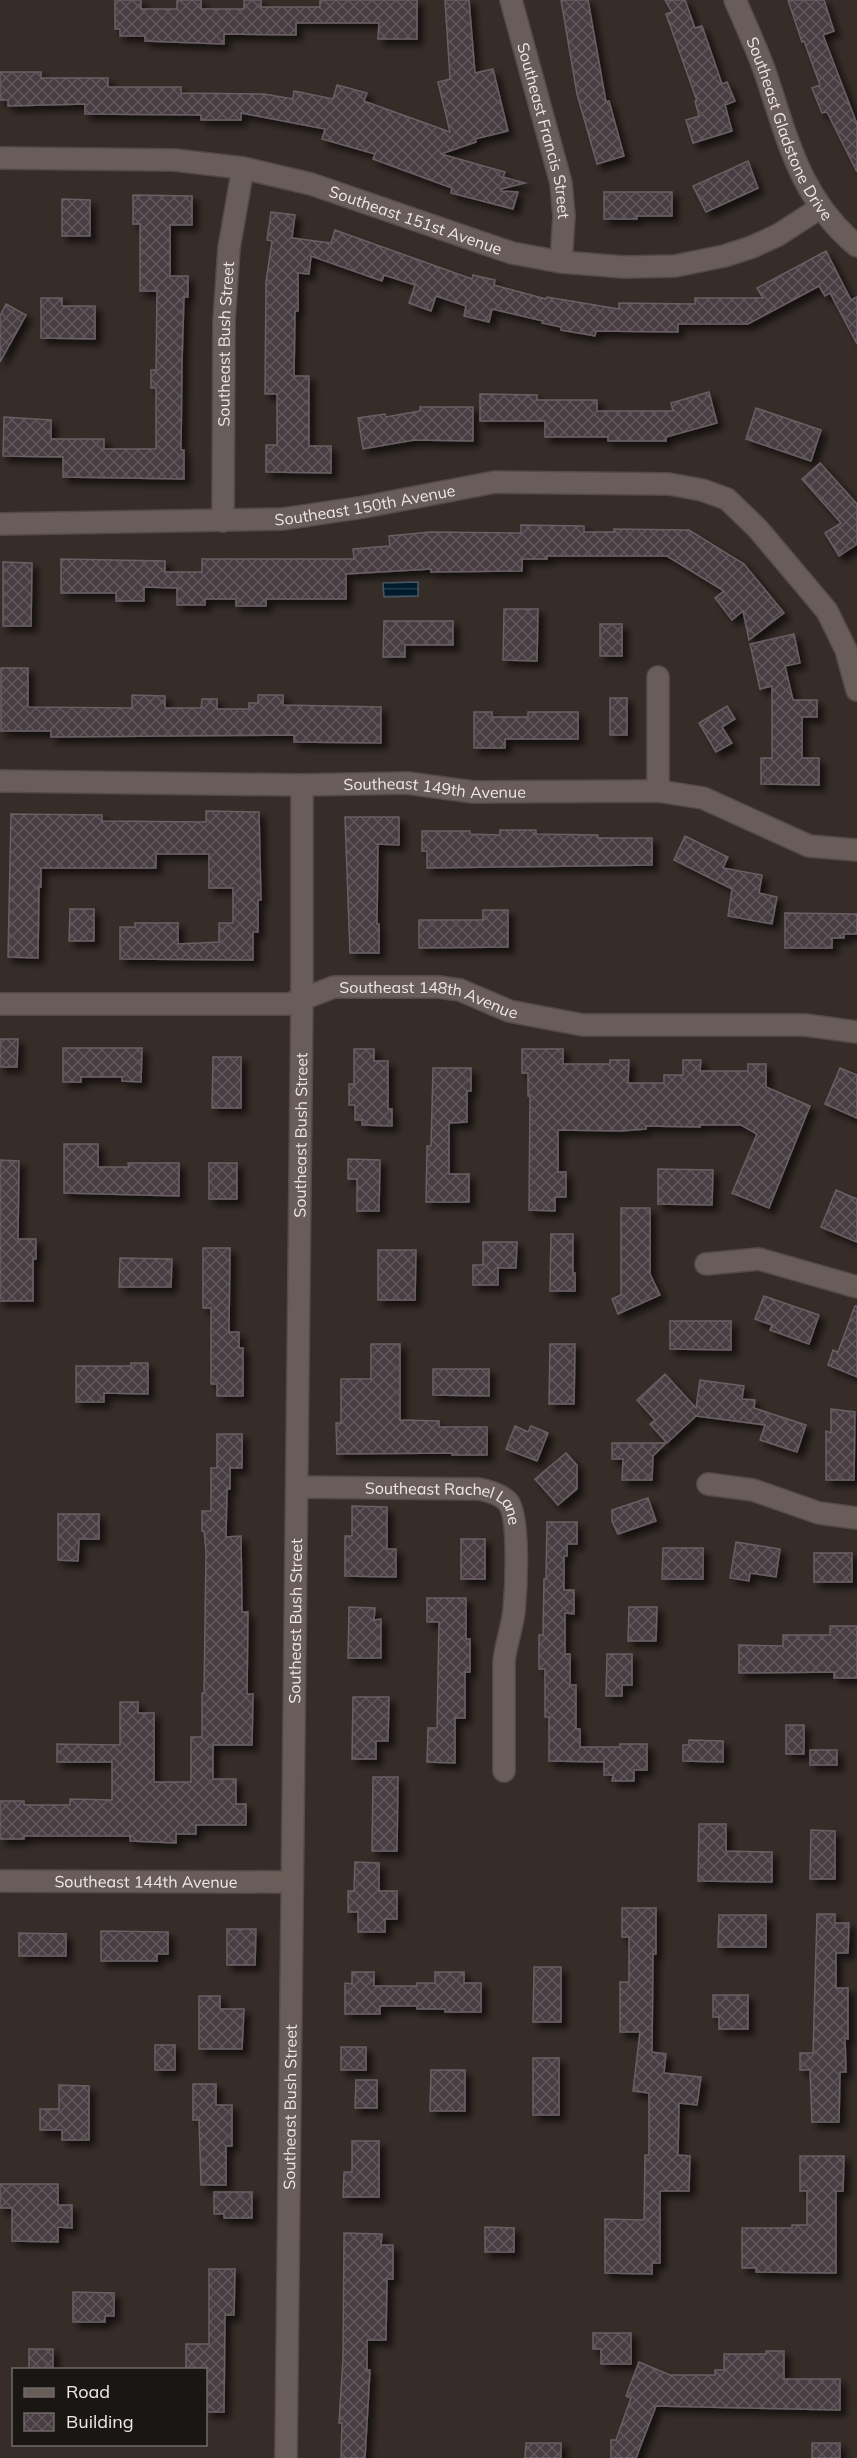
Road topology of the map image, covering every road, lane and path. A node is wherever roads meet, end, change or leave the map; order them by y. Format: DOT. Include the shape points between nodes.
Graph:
graph roads {
  1 [pos="512,0"];
  2 [pos="735,0"];
  3 [pos="0,158"];
  4 [pos="243,168"];
  5 [pos="820,208"];
  6 [pos="857,246"];
  7 [pos="561,262"];
  8 [pos="223,521"];
  9 [pos="0,524"];
  10 [pos="658,677"];
  11 [pos="857,690"];
  12 [pos="0,781"];
  13 [pos="302,785"];
  14 [pos="658,791"];
  15 [pos="857,850"];
  16 [pos="302,999"];
  17 [pos="0,1004"];
  18 [pos="857,1032"];
  19 [pos="706,1264"];
  20 [pos="857,1287"];
  21 [pos="708,1484"];
  22 [pos="297,1487"];
  23 [pos="857,1518"];
  24 [pos="504,1771"];
  25 [pos="0,1881"];
  26 [pos="292,1882"];
  27 [pos="286,2458"];
  1 -- 7 [label="street, Southeast Francis Street" via="561,183"];
  2 -- 5 [label="street, Southeast Gladstone Drive" via="789,145"];
  3 -- 4 [label="street, Southeast 151st Avenue" via="174,160"];
  4 -- 7 [label="street, Southeast 151st Avenue" via="321,188 512,253"];
  4 -- 8 [label="street, Southeast Bush Street" via="229,248 224,321"];
  5 -- 6 [label="street, Southeast Gladstone Drive"];
  5 -- 7 [label="street, Southeast 151st Avenue" via="777,235 724,256 648,268"];
  8 -- 9 [label="street, Southeast 150th Avenue"];
  8 -- 11 [label="street, Southeast 150th Avenue" via="283,519 495,482 669,484 702,490 727,499 758,529 826,611 846,650"];
  10 -- 14 [label="street"];
  12 -- 13 [label="street, Southeast 149th Avenue"];
  13 -- 14 [label="street, Southeast 149th Avenue" via="407,783 473,792"];
  13 -- 16 [label="street, Southeast Bush Street"];
  14 -- 15 [label="street, Southeast 149th Avenue" via="703,798 809,846"];
  16 -- 17 [label="street, Southeast 148th Avenue" via="289,1004"];
  16 -- 18 [label="street, Southeast 148th Avenue" via="334,987 439,987 460,990 509,1011 584,1025 805,1025"];
  16 -- 22 [label="street, Southeast Bush Street"];
  19 -- 20 [label="street" via="759,1259"];
  21 -- 23 [label="street" via="753,1490 819,1513"];
  22 -- 24 [label="street, Southeast Rachel Lane" via="479,1489 507,1501 514,1513 515,1572 514,1613 504,1661"];
  22 -- 26 [label="street, Southeast Bush Street"];
  25 -- 26 [label="street, Southeast 144th Avenue"];
  26 -- 27 [label="street, Southeast Bush Street"];
}
